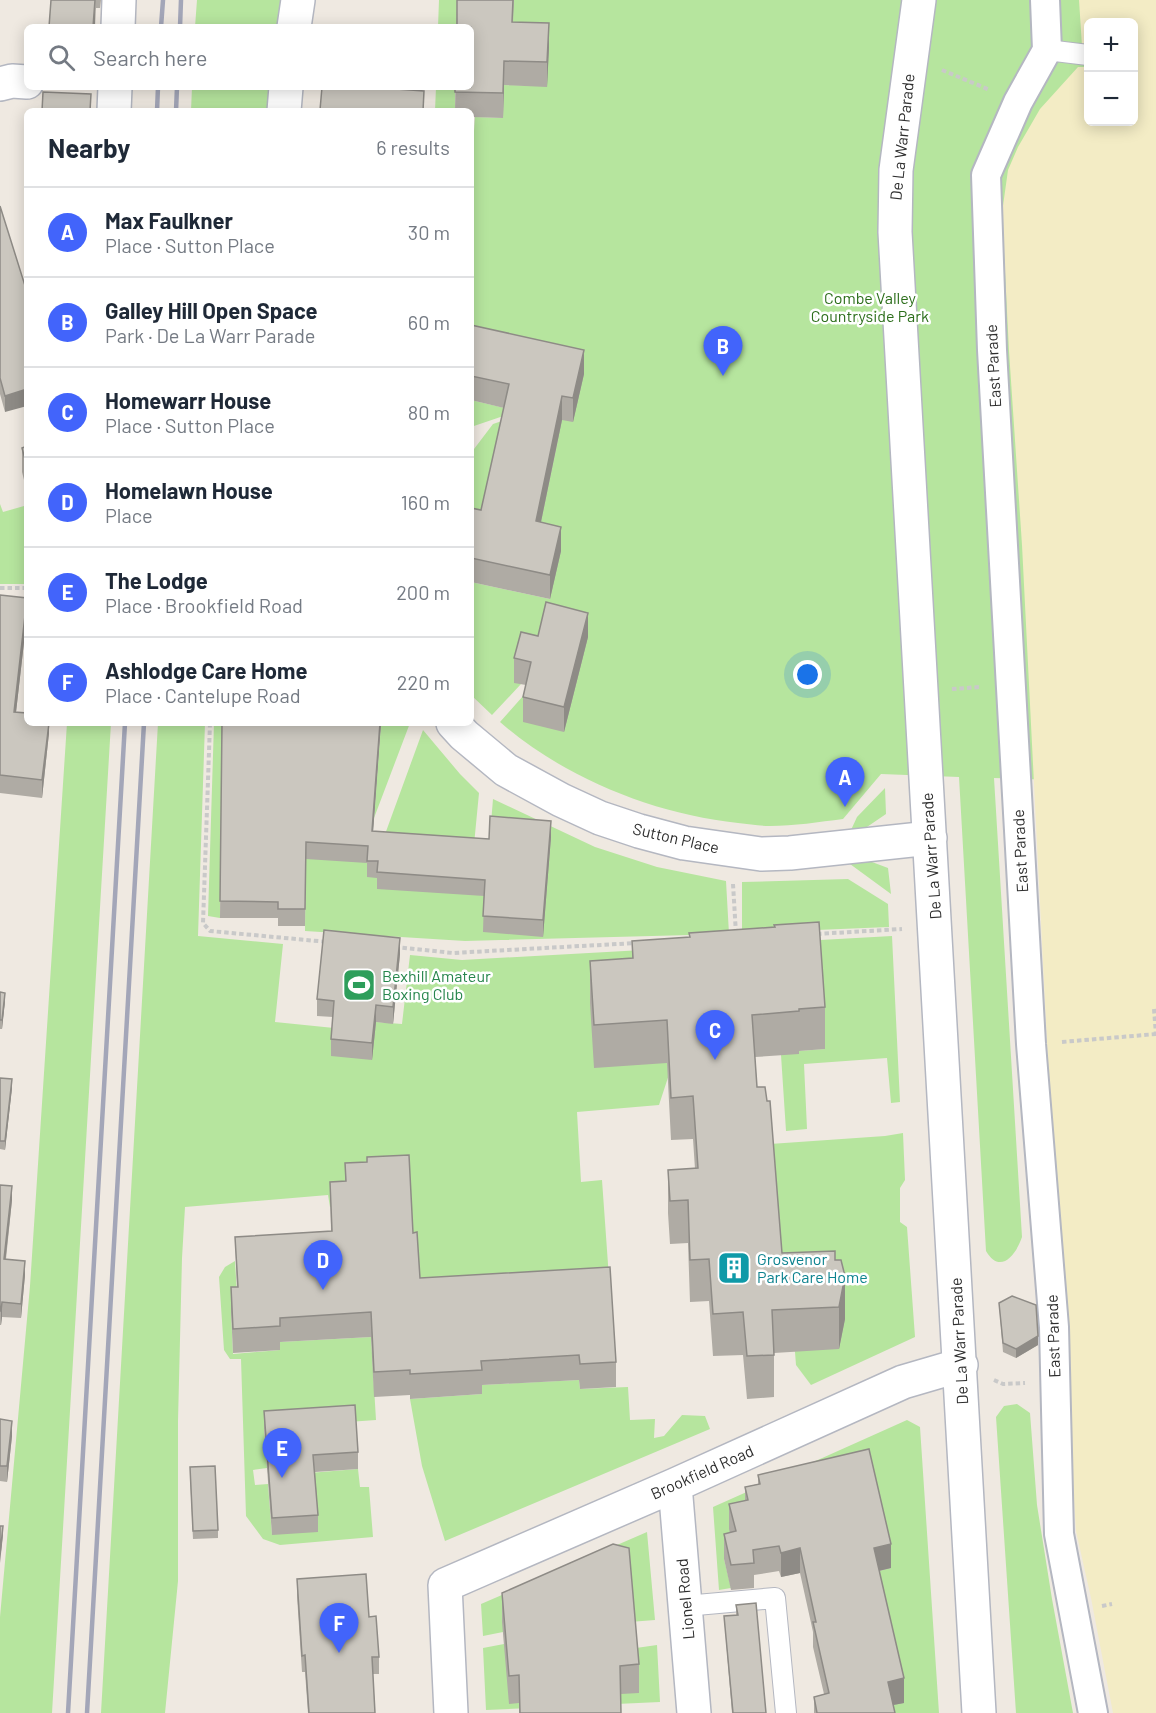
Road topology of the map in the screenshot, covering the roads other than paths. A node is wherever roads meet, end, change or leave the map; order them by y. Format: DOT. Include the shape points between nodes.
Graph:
graph roads {
  1 [pos="119,0"];
  2 [pos="298,0"];
  3 [pos="919,0"];
  4 [pos="1045,0"];
  5 [pos="118,24"];
  6 [pos="294,24"];
  7 [pos="1047,50"];
  8 [pos="1084,54"];
  9 [pos="24,82"];
  10 [pos="0,84"];
  11 [pos="115,90"];
  12 [pos="285,90"];
  13 [pos="114,108"];
  14 [pos="284,108"];
  15 [pos="456,726"];
  16 [pos="930,838"];
  17 [pos="960,1365"];
  18 [pos="675,1485"];
  19 [pos="685,1606"];
  20 [pos="452,1713"];
  21 [pos="694,1713"];
  22 [pos="786,1713"];
  23 [pos="979,1713"];
  24 [pos="1093,1713"];
  1 -- 5 [label="street"];
  2 -- 6 [label="street"];
  3 -- 16 [label="street, De La Warr Parade" via="896,170 895,232"];
  4 -- 7 [label="street"];
  7 -- 8 [label="lane"];
  7 -- 24 [label="street, East Parade" via="1018,102 986,175 992,350 1031,1044 1054,1327 1059,1534"];
  9 -- 10 [label="street"];
  11 -- 13 [label="street"];
  12 -- 14 [label="street"];
  15 -- 16 [label="street, Sutton Place" via="506,770 561,800 600,818 684,843 761,854"];
  16 -- 17 [label="street, De La Warr Parade"];
  17 -- 18 [label="street, Brookfield Road" via="903,1382"];
  17 -- 23 [label="street, De La Warr Parade"];
  18 -- 19 [label="street, Lionel Road"];
  18 -- 20 [label="street, Brookfield Road" via="445,1585"];
  19 -- 21 [label="street, Lionel Road"];
  19 -- 22 [label="lane" via="775,1598"];
}
